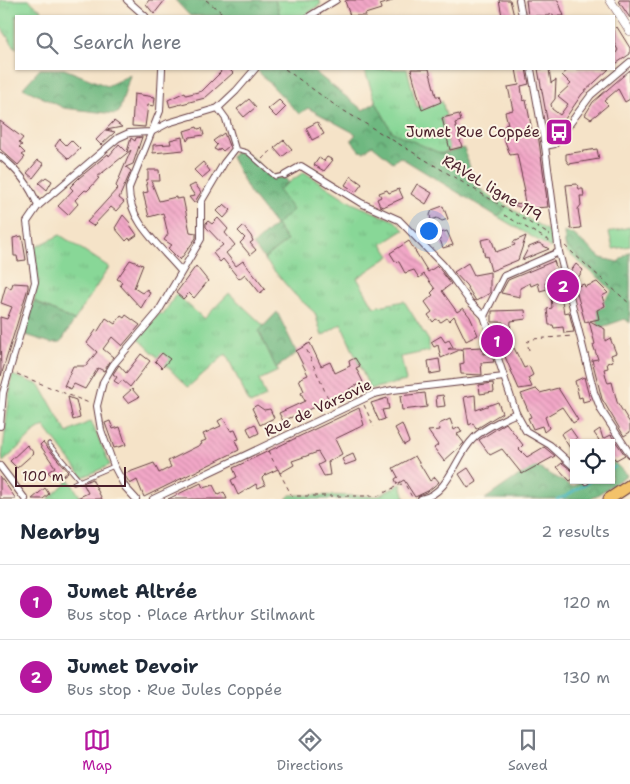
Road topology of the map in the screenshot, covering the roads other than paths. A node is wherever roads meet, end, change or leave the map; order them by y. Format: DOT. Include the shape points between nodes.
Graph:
graph roads {
  1 [pos="127,0"];
  2 [pos="336,0"];
  3 [pos="519,0"];
  4 [pos="610,0"];
  5 [pos="144,15"];
  6 [pos="312,15"];
  7 [pos="522,15"];
  8 [pos="630,31"];
  9 [pos="630,62"];
  10 [pos="162,70"];
  11 [pos="254,70"];
  12 [pos="531,70"];
  13 [pos="218,108"];
  14 [pos="151,132"];
  15 [pos="545,146"];
  16 [pos="235,149"];
  17 [pos="0,156"];
  18 [pos="285,175"];
  19 [pos="38,206"];
  20 [pos="559,252"];
  21 [pos="181,271"];
  22 [pos="484,316"];
  23 [pos="504,377"];
  24 [pos="1,392"];
  25 [pos="516,412"];
  26 [pos="0,426"];
  27 [pos="49,444"];
  28 [pos="630,454"];
  29 [pos="570,463"];
  30 [pos="0,466"];
  31 [pos="114,466"];
  32 [pos="80,480"];
  33 [pos="74,483"];
  34 [pos="630,485"];
  35 [pos="25,499"];
  36 [pos="136,499"];
  37 [pos="153,499"];
  38 [pos="421,499"];
  39 [pos="609,499"];
  1 -- 5 [label="street"];
  2 -- 6 [label="street"];
  3 -- 7 [label="street"];
  4 -- 8 [label="street"];
  9 -- 15 [label="street" via="591,95 555,144"];
  10 -- 14 [label="street" via="160,111"];
  11 -- 13 [label="street"];
  12 -- 15 [label="street"];
  13 -- 14 [label="street" via="168,122"];
  13 -- 16 [label="street" via="226,119"];
  14 -- 19 [label="street" via="118,138"];
  14 -- 21 [label="street" via="129,188 129,201 135,215"];
  15 -- 20 [label="street"];
  16 -- 18 [label="lane" via="248,152 273,175"];
  16 -- 21 [label="street" via="202,202 201,239"];
  17 -- 19 [label="street" via="12,165 31,189"];
  18 -- 22 [label="street" via="301,166 362,203 399,220 443,265"];
  19 -- 24 [label="street" via="27,222 35,282"];
  20 -- 22 [label="street" via="504,276"];
  20 -- 28 [label="street" via="598,402"];
  21 -- 31 [label="street" via="158,312 103,382 97,406 101,430"];
  22 -- 23 [label="street"];
  23 -- 25 [label="street"];
  23 -- 37 [label="street, Rue de Varsovie" via="385,391"];
  24 -- 26 [label="street"];
  25 -- 29 [label="street" via="530,435 550,445"];
  25 -- 38 [label="street" via="473,439 446,482 436,492"];
  27 -- 32 [label="lane"];
  30 -- 35 [label="street"];
  31 -- 32 [label="lane"];
  31 -- 36 [label="street"];
  32 -- 33 [label="lane"];
  34 -- 39 [label="highway"];
}
